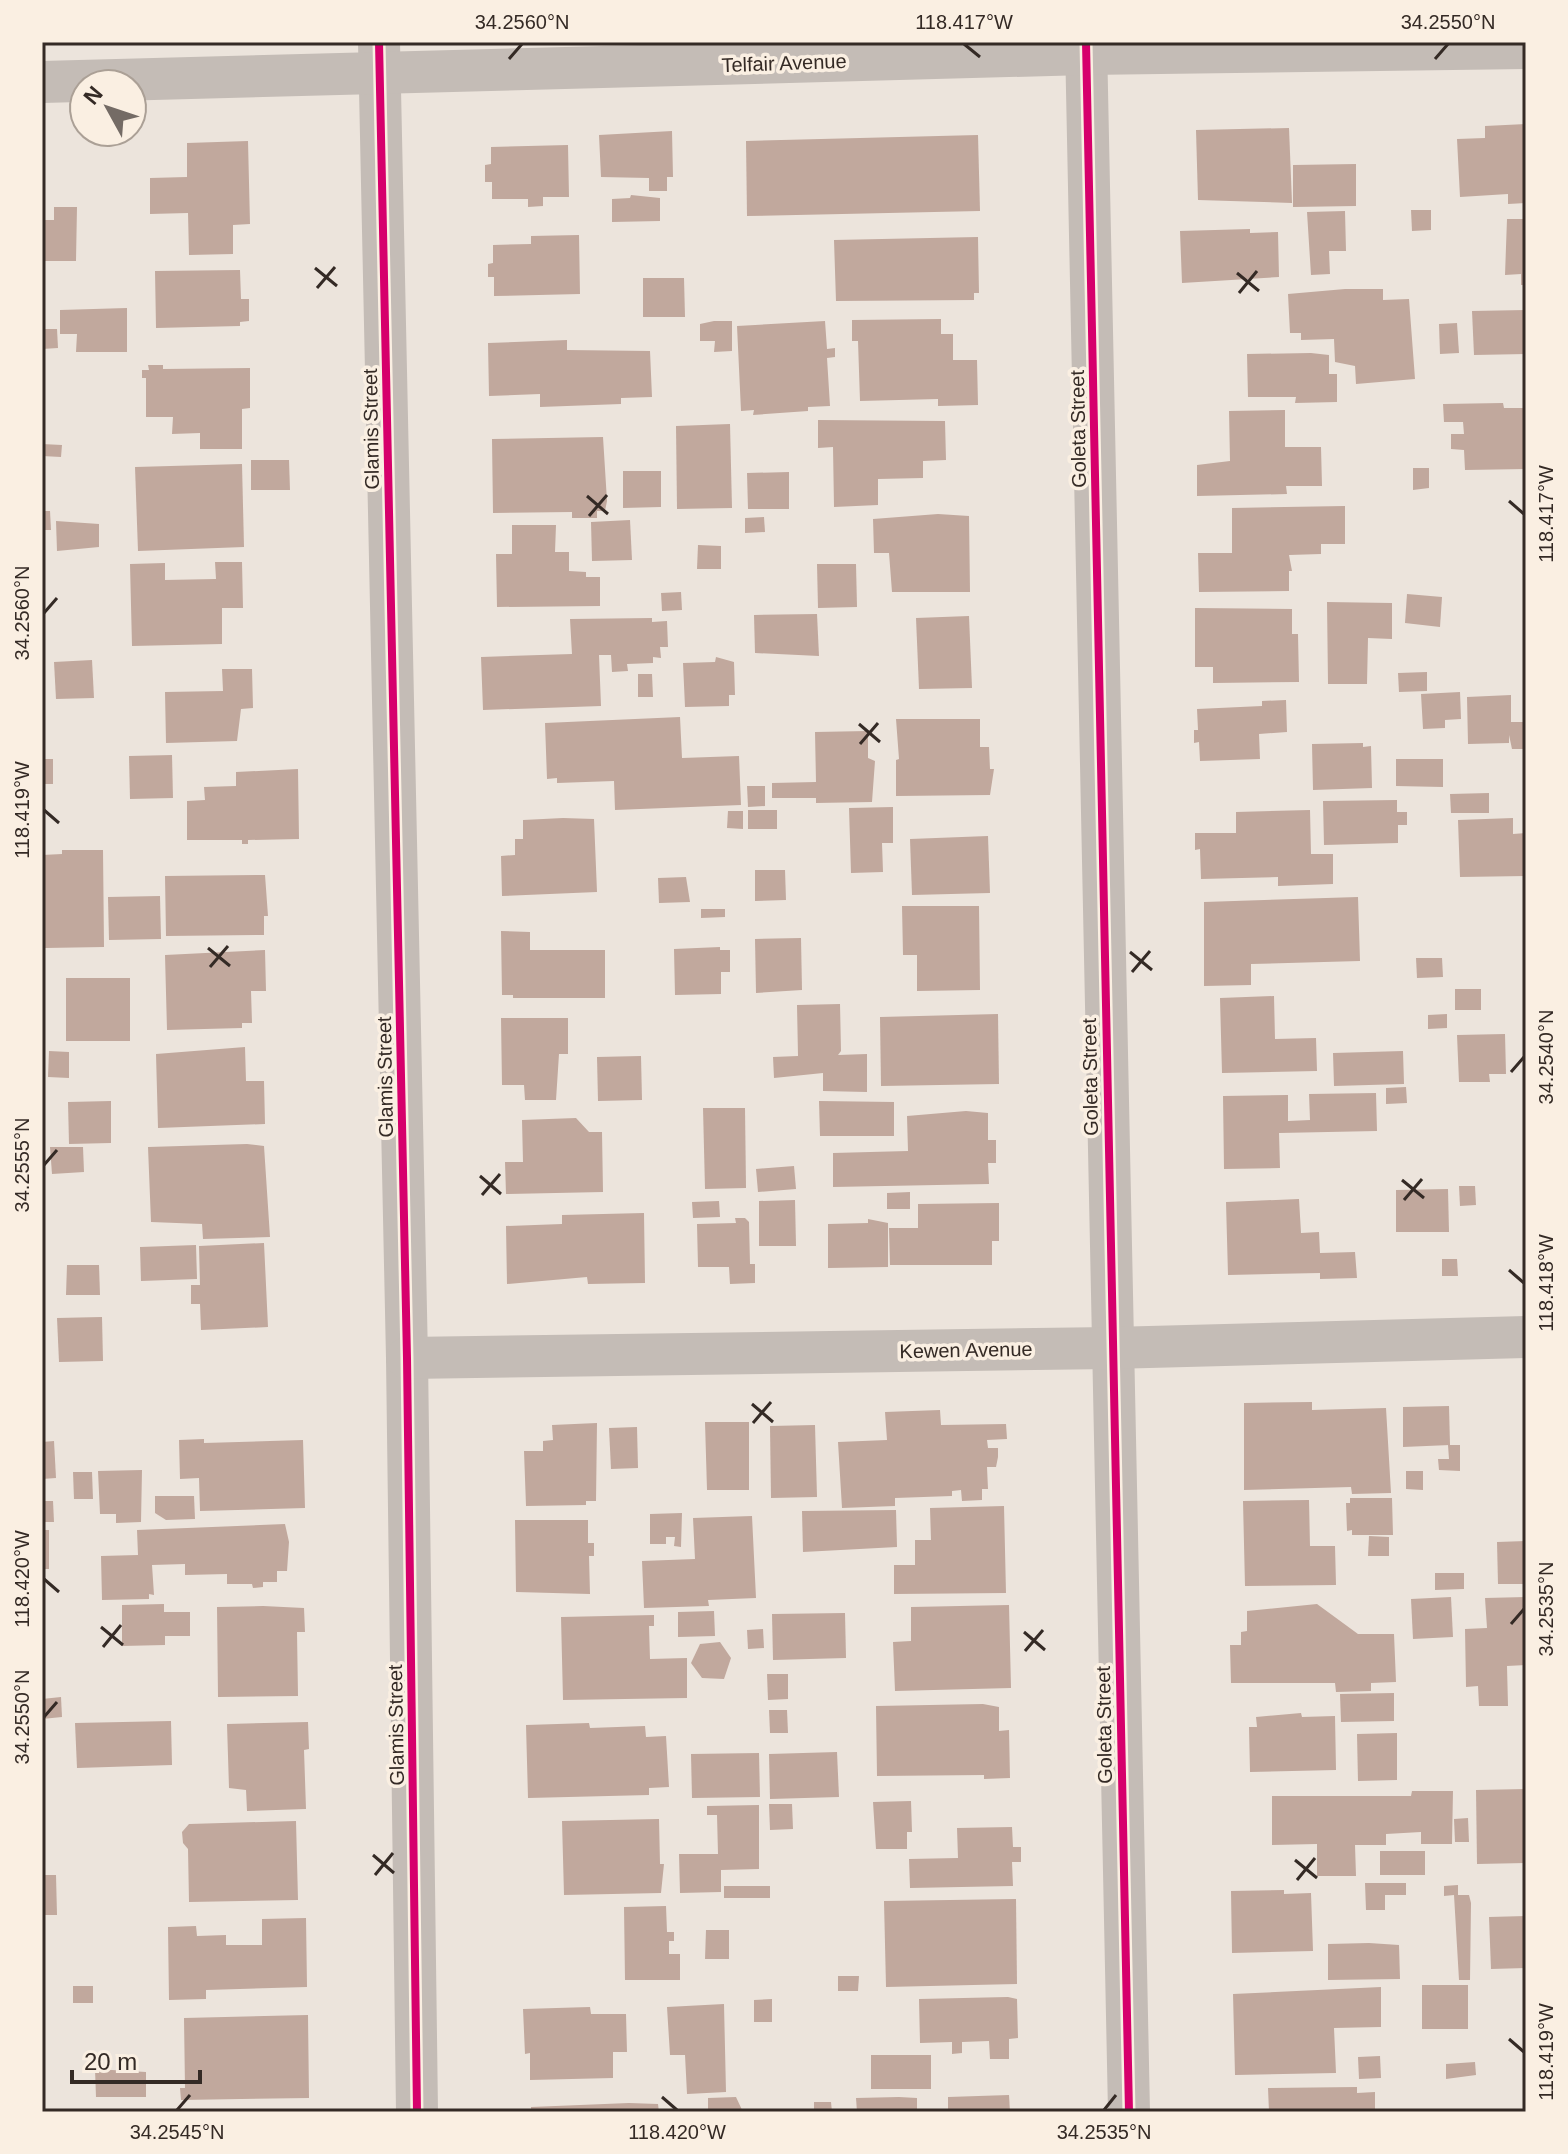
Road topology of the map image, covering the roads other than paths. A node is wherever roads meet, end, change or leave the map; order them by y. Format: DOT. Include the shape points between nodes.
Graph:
graph roads {
  1 [pos="1086,48"];
  2 [pos="1526,48"];
  3 [pos="379,58"];
  4 [pos="42,82"];
  5 [pos="1526,1337"];
  6 [pos="1111,1348"];
  7 [pos="407,1358"];
  8 [pos="417,2112"];
  9 [pos="1129,2112"];
  1 -- 2 [label="street, Telfair Avenue"];
  1 -- 3 [label="street, Telfair Avenue"];
  1 -- 6 [label="street, Goleta Street"];
  3 -- 4 [label="street, Telfair Avenue"];
  3 -- 7 [label="street, Glamis Street"];
  5 -- 6 [label="street, Kewen Avenue"];
  6 -- 7 [label="street, Kewen Avenue"];
  6 -- 9 [label="street, Goleta Street"];
  7 -- 8 [label="street, Glamis Street"];
}
